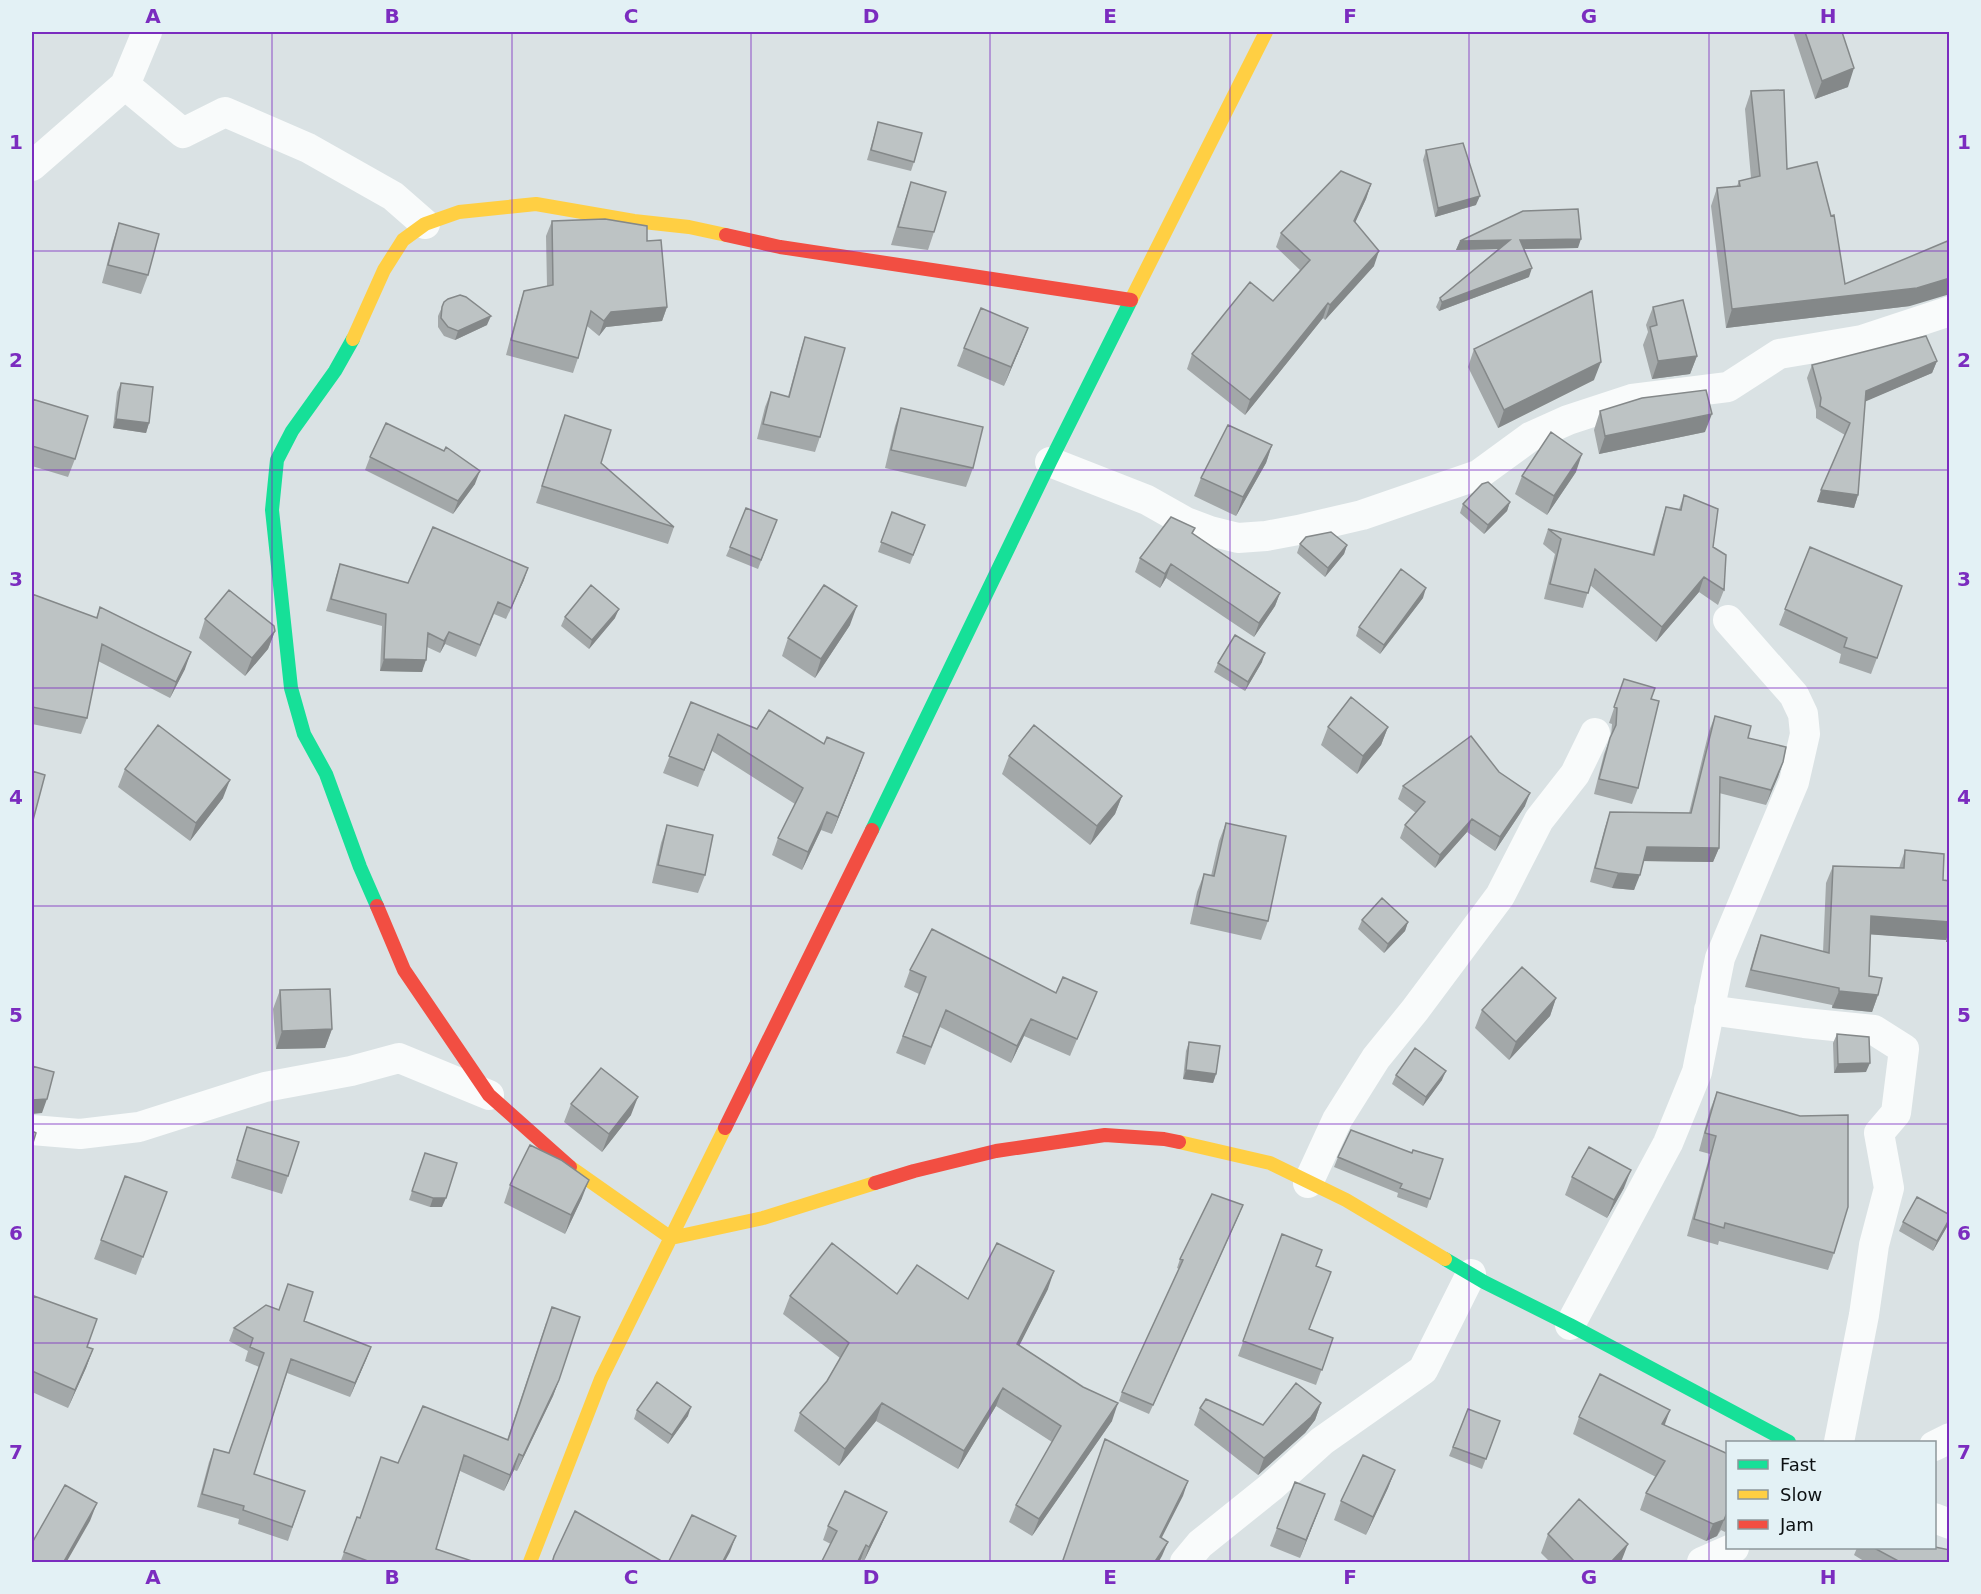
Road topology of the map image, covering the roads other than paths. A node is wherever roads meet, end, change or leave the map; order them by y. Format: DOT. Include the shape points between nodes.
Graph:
graph roads {
  1 [pos="147,32"];
  2 [pos="1266,32"];
  3 [pos="125,85"];
  4 [pos="32,166"];
  5 [pos="425,224"];
  6 [pos="1131,300"];
  7 [pos="1950,311"];
  8 [pos="1050,462"];
  9 [pos="1728,620"];
  10 [pos="1595,733"];
  11 [pos="1709,1010"];
  12 [pos="489,1095"];
  13 [pos="32,1130"];
  14 [pos="1308,1182"];
  15 [pos="671,1238"];
  16 [pos="1471,1274"];
  17 [pos="1570,1325"];
  18 [pos="1950,1438"];
  19 [pos="1785,1441"];
  20 [pos="1839,1441"];
  21 [pos="1936,1445"];
  22 [pos="1936,1518"];
  23 [pos="1950,1524"];
  24 [pos="1732,1549"];
  25 [pos="530,1563"];
  26 [pos="1185,1563"];
  27 [pos="1702,1563"];
  1 -- 3 [label="street"];
  2 -- 6 [label="street"];
  3 -- 4 [label="street"];
  3 -- 5 [label="street" via="183,133 225,112 308,148 393,196"];
  5 -- 6 [label="street" via="459,212 536,204 689,227 780,247"];
  5 -- 12 [label="street" via="403,240 384,270 358,330 292,431 277,460 272,510 291,688 304,734 326,774 404,970"];
  6 -- 8 [label="street"];
  7 -- 8 [label="street" via="1862,340 1779,354 1728,387 1632,399 1568,420 1530,436 1478,475 1362,515 1266,536 1238,538 1210,531 1147,500"];
  8 -- 15 [label="street"];
  9 -- 11 [label="street" via="1794,695 1803,714 1805,734 1794,782 1720,958"];
  10 -- 14 [label="street" via="1575,774 1539,820 1500,896 1376,1058 1337,1120"];
  11 -- 17 [label="street" via="1697,1072 1668,1143"];
  11 -- 20 [label="street" via="1874,1030 1904,1049 1896,1113 1879,1133 1889,1188 1874,1245"];
  12 -- 13 [label="street" via="399,1058 265,1087 139,1127 80,1134"];
  12 -- 15 [label="street" via="568,1166"];
  14 -- 15 [label="street" via="1270,1163 1212,1148 1164,1139 1105,1135 996,1150 763,1218"];
  14 -- 16 [label="street" via="1346,1200"];
  15 -- 25 [label="street" via="601,1379"];
  16 -- 17 [label="street"];
  16 -- 26 [label="street" via="1423,1370 1322,1442 1200,1544"];
  17 -- 19 [label="street"];
  18 -- 21 [label="street"];
  22 -- 23 [label="street"];
  24 -- 27 [label="street"];
}
